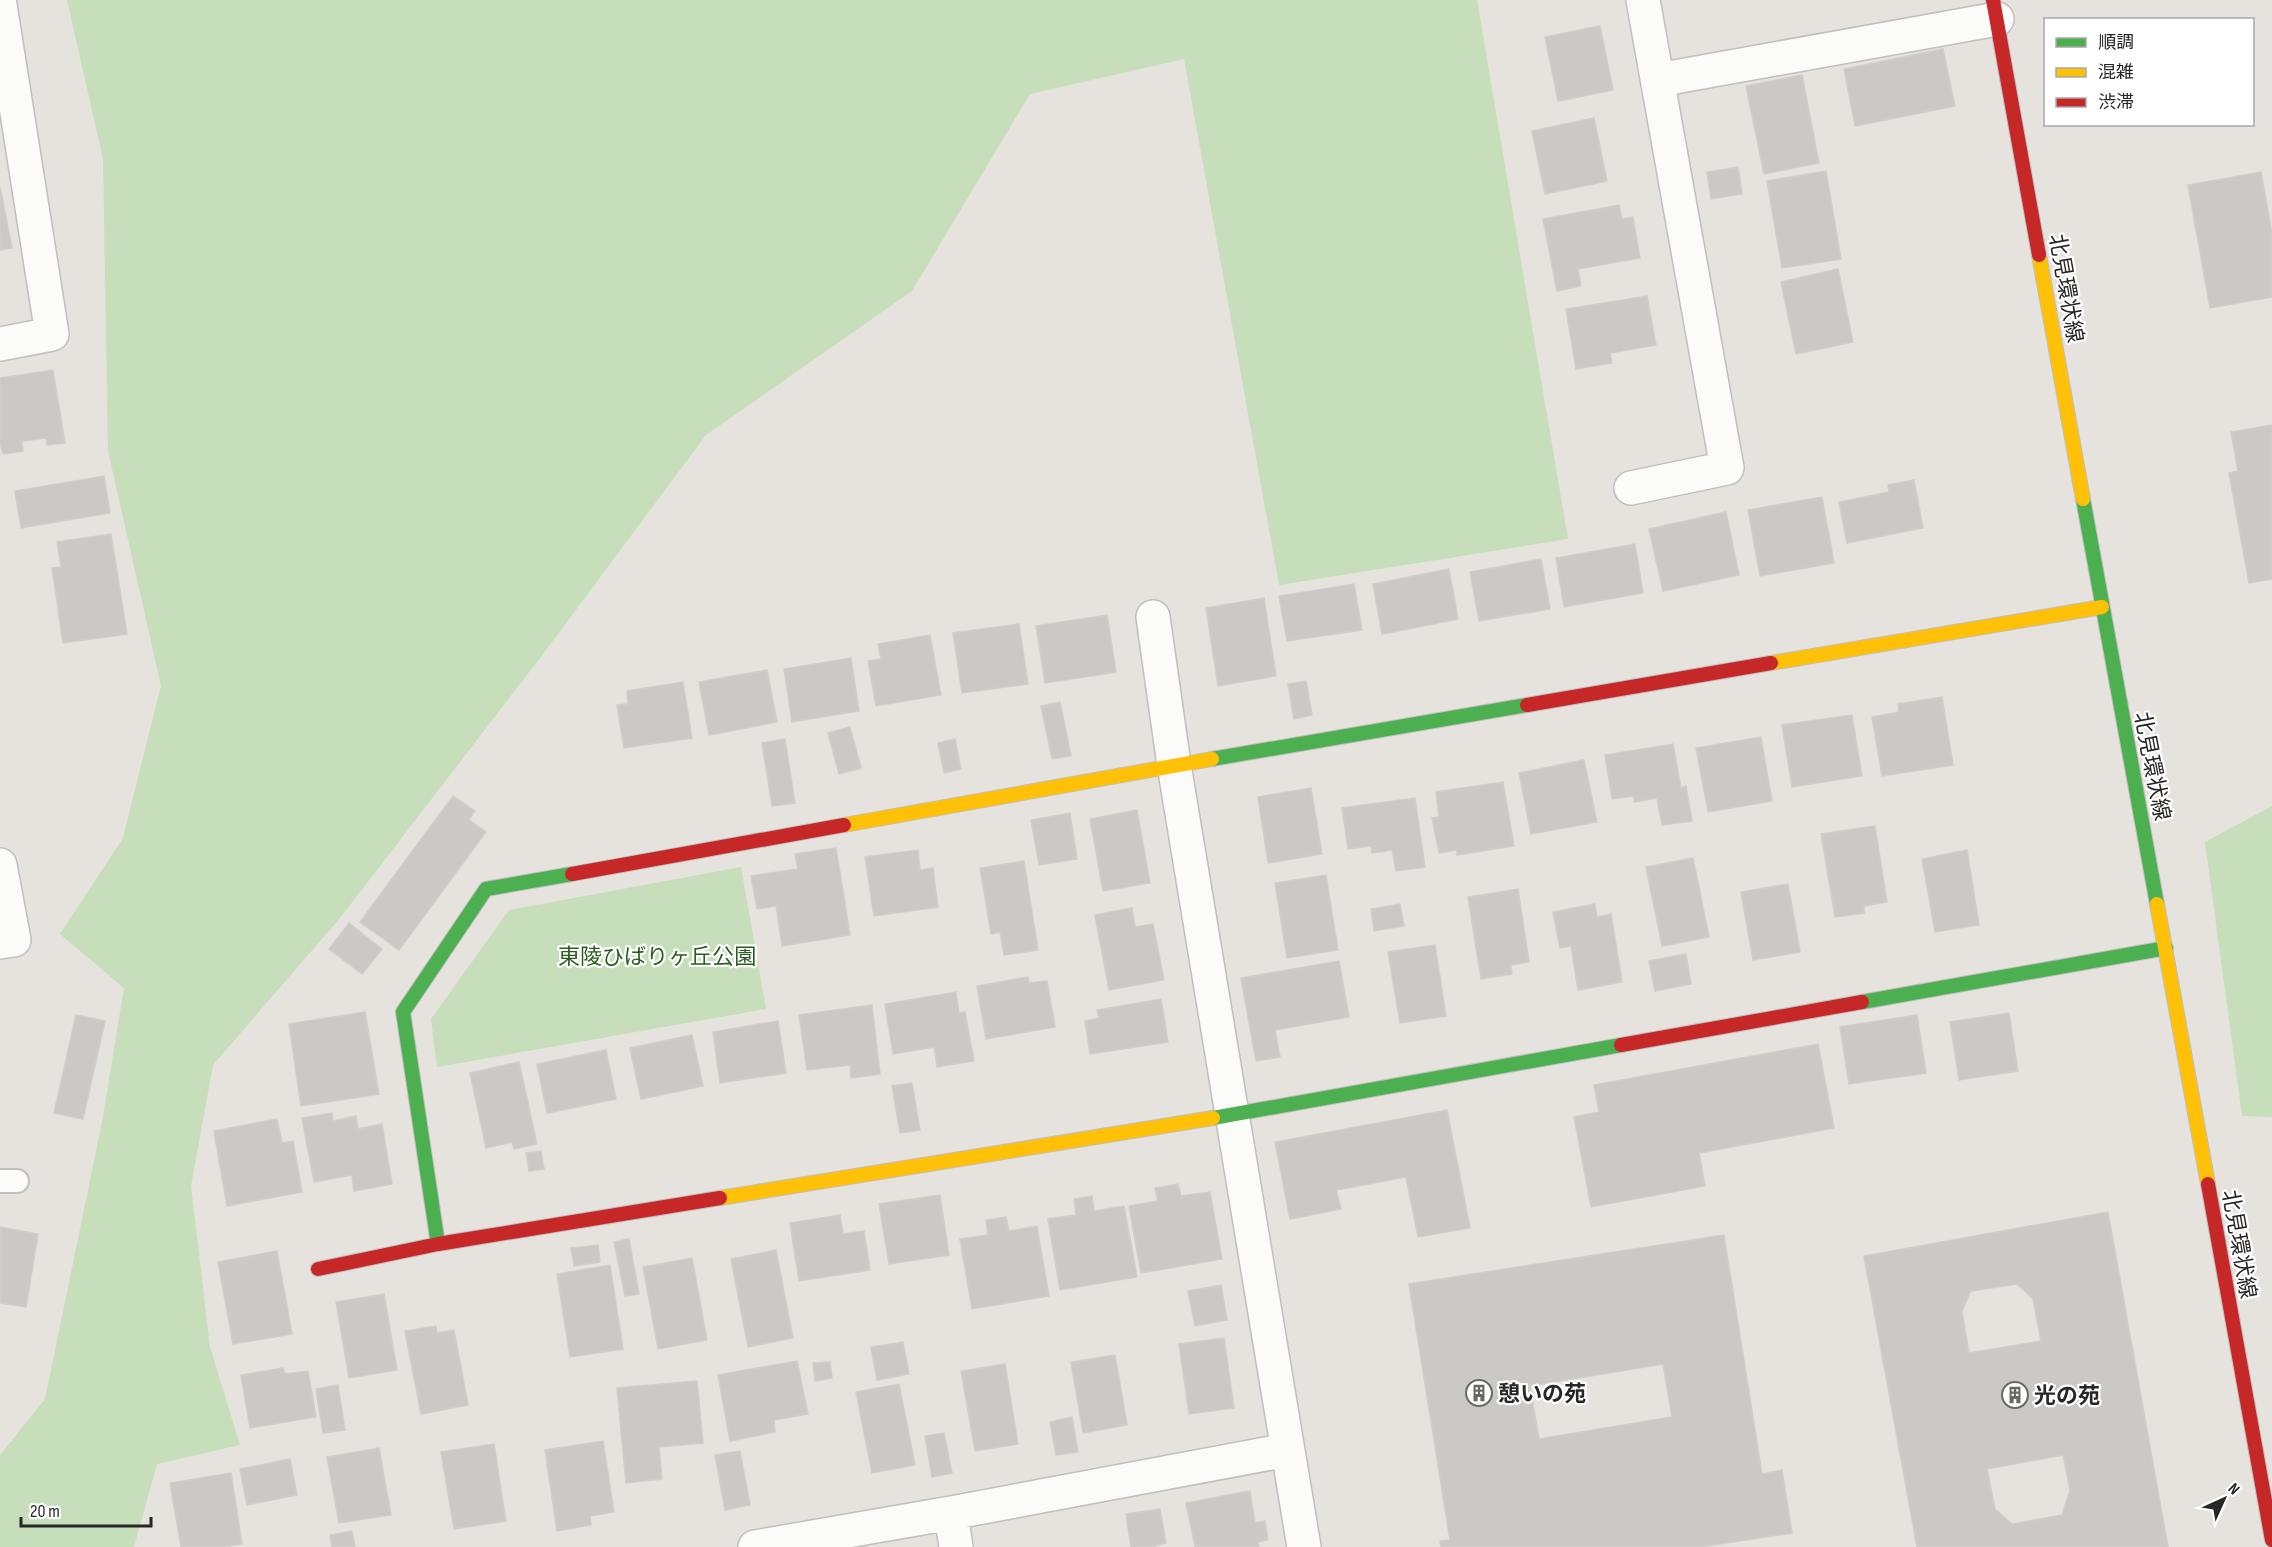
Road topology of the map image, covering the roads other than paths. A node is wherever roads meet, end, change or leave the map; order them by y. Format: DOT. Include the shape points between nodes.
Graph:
graph roads {
  1 [pos="1643,0"];
  2 [pos="0,5"];
  3 [pos="1995,9"];
  4 [pos="1658,80"];
  5 [pos="0,344"];
  6 [pos="1631,488"];
  7 [pos="2103,606"];
  8 [pos="1153,617"];
  9 [pos="1174,765"];
  10 [pos="0,865"];
  11 [pos="0,942"];
  12 [pos="2166,948"];
  13 [pos="1232,1115"];
  14 [pos="438,1244"];
  15 [pos="318,1269"];
  16 [pos="1287,1450"];
  17 [pos="951,1513"];
  18 [pos="2272,1540"];
  19 [pos="755,1547"];
  20 [pos="956,1547"];
  21 [pos="1305,1547"];
  1 -- 4 [label="street"];
  2 -- 5 [label="street" via="52,334"];
  3 -- 4 [label="street"];
  3 -- 7 [label="street, 北見環状線"];
  4 -- 6 [label="street" via="1728,468"];
  7 -- 9 [label="street"];
  7 -- 12 [label="street, 北見環状線"];
  8 -- 9 [label="street"];
  9 -- 13 [label="street"];
  9 -- 14 [label="street" via="486,889 403,1012"];
  10 -- 11 [label="street" via="14,940"];
  12 -- 13 [label="street"];
  12 -- 18 [label="street, 北見環状線"];
  13 -- 14 [label="street"];
  13 -- 16 [label="street"];
  14 -- 15 [label="street"];
  16 -- 17 [label="street"];
  16 -- 21 [label="street"];
  17 -- 19 [label="street"];
  17 -- 20 [label="street"];
}
